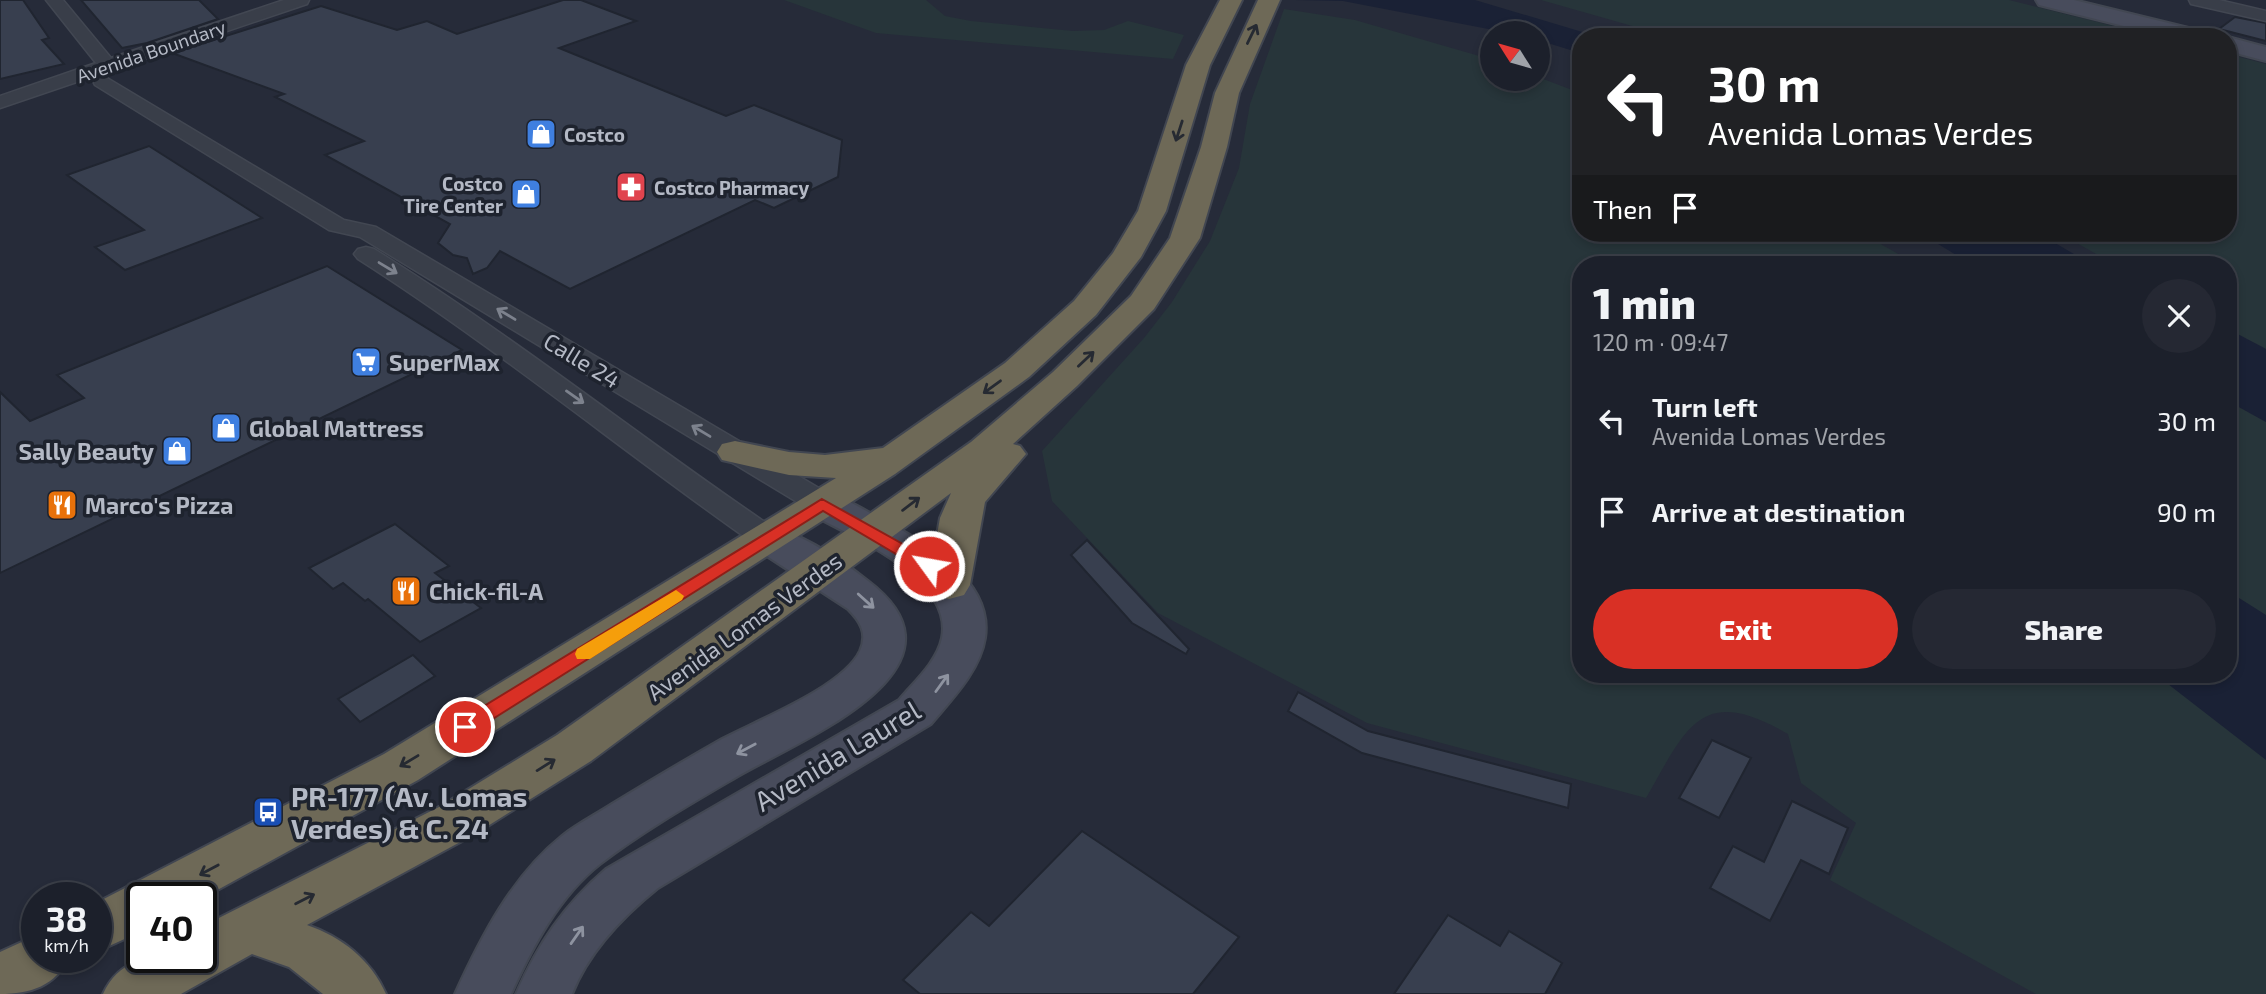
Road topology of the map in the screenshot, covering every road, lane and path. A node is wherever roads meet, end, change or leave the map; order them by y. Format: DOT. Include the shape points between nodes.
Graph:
graph roads {
  1 [pos="54,0"];
  2 [pos="237,0"];
  3 [pos="301,0"];
  4 [pos="1231,0"];
  5 [pos="1269,0"];
  6 [pos="2046,0"];
  7 [pos="2204,1"];
  8 [pos="255,16"];
  9 [pos="2266,16"];
  10 [pos="2160,28"];
  11 [pos="2237,46"];
  12 [pos="2266,54"];
  13 [pos="1217,67"];
  14 [pos="105,74"];
  15 [pos="0,102"];
  16 [pos="337,225"];
  17 [pos="1047,394"];
  18 [pos="907,448"];
  19 [pos="736,452"];
  20 [pos="822,504"];
  21 [pos="873,533"];
  22 [pos="767,538"];
  23 [pos="820,571"];
  24 [pos="949,585"];
  25 [pos="186,882"];
  26 [pos="223,941"];
  27 [pos="21,969"];
  28 [pos="167,973"];
  29 [pos="0,981"];
  30 [pos="131,994"];
  31 [pos="358,994"];
  32 [pos="484,994"];
  33 [pos="544,994"];
  1 -- 14 [label="street, Calle 24"];
  2 -- 8 [label="street"];
  3 -- 8 [label="street, Avenida Boundary"];
  4 -- 13 [label="highway, Avenida Lomas Verdes"];
  13 -- 5 [label="highway, Avenida Lomas Verdes, one-way"];
  6 -- 10 [label="street"];
  7 -- 9 [label="street"];
  8 -- 14 [label="street, Avenida Boundary"];
  11 -- 12 [label="street"];
  17 -- 13 [label="highway, Avenida Lomas Verdes, one-way" via="1143,302 1185,238"];
  13 -- 18 [label="highway, Avenida Lomas Verdes, one-way" via="1152,211 1108,282 1017,370"];
  14 -- 15 [label="street, Avenida Boundary"];
  14 -- 16 [label="street, Calle 24"];
  19 -- 16 [label="street, Calle 24, one-way" via="368,232"];
  16 -- 22 [label="street, Calle 24, one-way" via="346,243 443,301"];
  21 -- 17 [label="highway, Avenida Lomas Verdes, one-way" via="984,450"];
  17 -- 24 [label="highway" via="1046,415 1033,432 967,498"];
  18 -- 19 [label="highway" via="856,466 814,469"];
  18 -- 20 [label="highway, Avenida Lomas Verdes"];
  19 -- 20 [label="street, Calle 24"];
  20 -- 21 [label="street, Avenida Laurel"];
  20 -- 22 [label="highway, Avenida Lomas Verdes"];
  21 -- 23 [label="highway, Avenida Lomas Verdes"];
  21 -- 24 [label="street, Avenida Laurel" via="917,558"];
  22 -- 23 [label="street, Avenida Laurel"];
  22 -- 25 [label="highway, Avenida Lomas Verdes, one-way" via="401,767"];
  26 -- 23 [label="highway, Avenida Lomas Verdes, one-way" via="458,820 573,748"];
  23 -- 32 [label="street, Avenida Laurel, one-way" via="870,603 883,624 886,644 861,680 830,704 740,751 581,850 558,870 516,926"];
  33 -- 24 [label="street, Avenida Laurel, one-way" via="567,949 610,895 915,712 940,688 952,668 964,627 965,615"];
  26 -- 31 [label="highway" via="297,943 335,965"];
  27 -- 29 [label="highway"];
  28 -- 30 [label="highway"];
}
